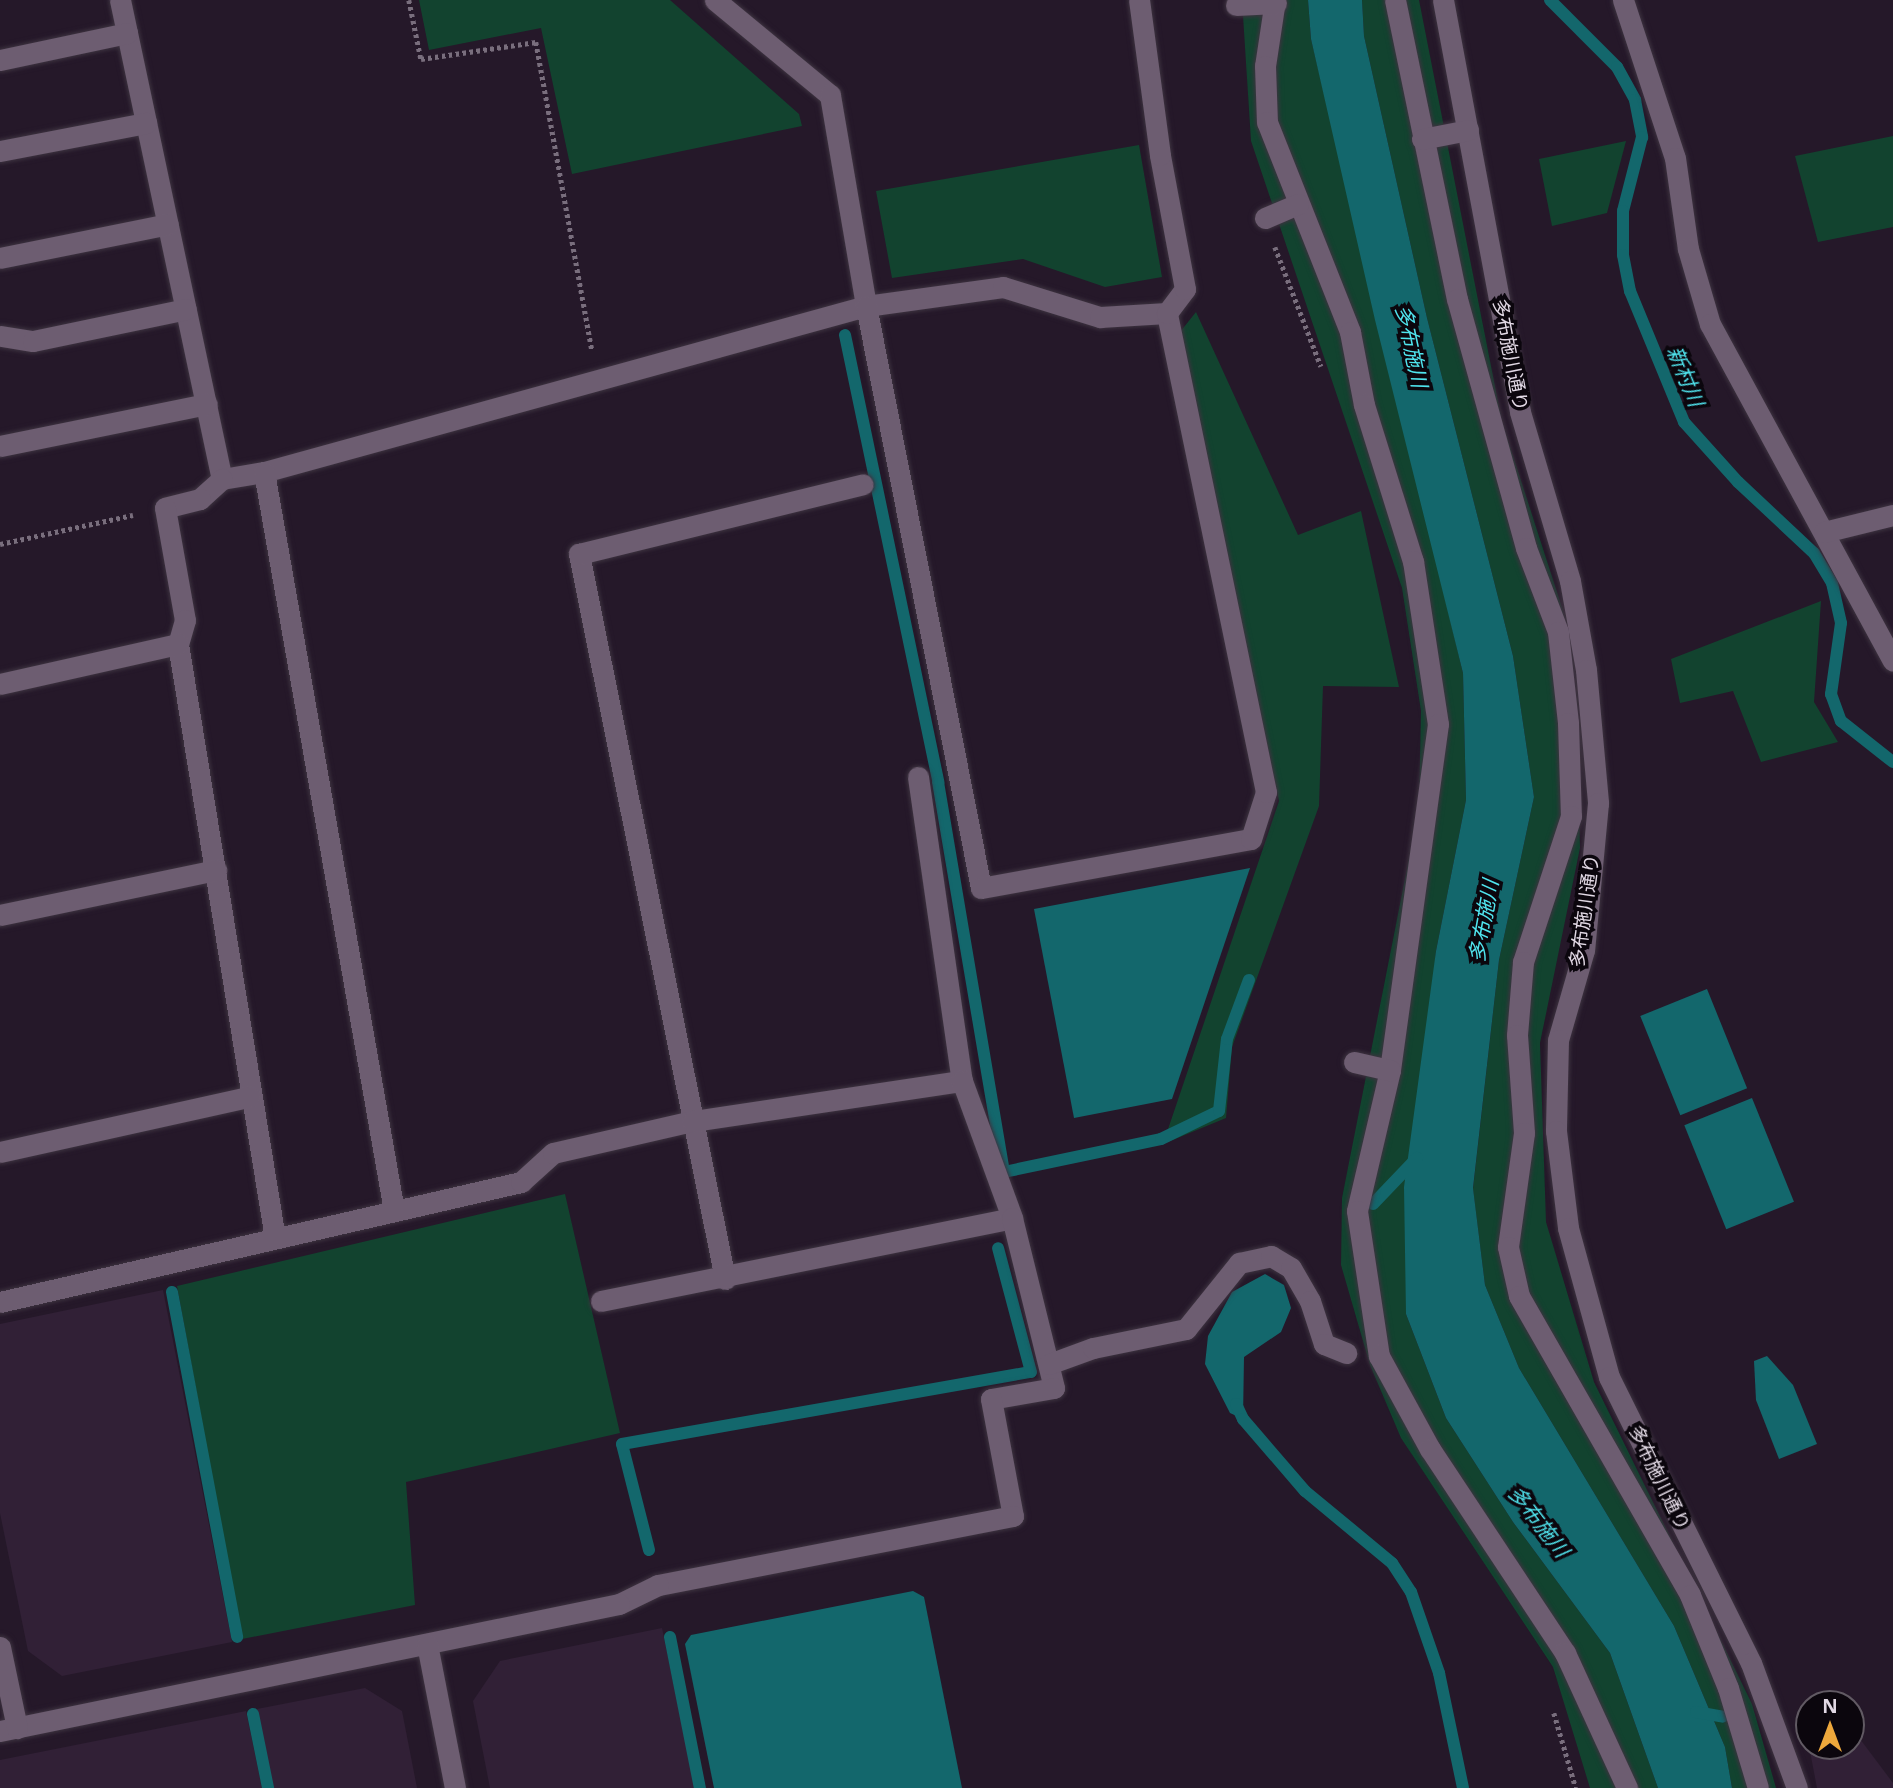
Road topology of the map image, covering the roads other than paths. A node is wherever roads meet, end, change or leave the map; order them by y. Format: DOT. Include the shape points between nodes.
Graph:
graph roads {
  1 [pos="120,0"];
  2 [pos="715,0"];
  3 [pos="1139,0"];
  4 [pos="1395,0"];
  5 [pos="1443,0"];
  6 [pos="1623,0"];
  7 [pos="1276,1"];
  8 [pos="1236,5"];
  9 [pos="127,33"];
  10 [pos="0,60"];
  11 [pos="146,123"];
  12 [pos="1468,130"];
  13 [pos="1422,139"];
  14 [pos="0,151"];
  15 [pos="1298,204"];
  16 [pos="1265,218"];
  17 [pos="168,224"];
  18 [pos="0,258"];
  19 [pos="866,306"];
  20 [pos="187,309"];
  21 [pos="1167,313"];
  22 [pos="0,335"];
  23 [pos="207,404"];
  24 [pos="0,446"];
  25 [pos="264,472"];
  26 [pos="222,479"];
  27 [pos="863,484"];
  28 [pos="1893,515"];
  29 [pos="1824,532"];
  30 [pos="178,643"];
  31 [pos="1893,661"];
  32 [pos="0,684"];
  33 [pos="918,777"];
  34 [pos="216,870"];
  35 [pos="0,915"];
  36 [pos="1354,1062"];
  37 [pos="1390,1070"];
  38 [pos="962,1081"];
  39 [pos="249,1097"];
  40 [pos="692,1121"];
  41 [pos="0,1152"];
  42 [pos="394,1211"];
  43 [pos="1012,1218"];
  44 [pos="275,1238"];
  45 [pos="725,1279"];
  46 [pos="601,1301"];
  47 [pos="0,1302"];
  48 [pos="1346,1353"];
  49 [pos="1049,1364"];
  50 [pos="427,1644"];
  51 [pos="0,1647"];
  52 [pos="9,1730"];
  53 [pos="1778,1736"];
  54 [pos="1747,1749"];
  55 [pos="454,1788"];
  56 [pos="1627,1788"];
  57 [pos="1758,1788"];
  58 [pos="1797,1788"];
  1 -- 9 [label="street"];
  2 -- 19 [label="street" via="830,95"];
  3 -- 21 [label="street" via="1185,289"];
  4 -- 13 [label="street"];
  5 -- 12 [label="street, 多布施川通り"];
  6 -- 29 [label="street" via="1675,158 1688,249 1710,324"];
  7 -- 8 [label="street"];
  7 -- 15 [label="street" via="1265,66 1267,122"];
  9 -- 10 [label="street"];
  9 -- 11 [label="street"];
  11 -- 14 [label="street"];
  11 -- 17 [label="street"];
  12 -- 13 [label="street"];
  12 -- 53 [label="street, 多布施川通り" via="1520,412 1570,581 1586,670 1598,803 1584,950 1558,1040 1556,1131 1568,1228 1609,1377 1751,1663"];
  13 -- 54 [label="street" via="1464,325 1526,548 1558,632 1568,723 1571,816 1523,962 1517,1035 1524,1133 1508,1247 1519,1296 1690,1595"];
  15 -- 16 [label="street"];
  15 -- 37 [label="street" via="1350,332 1364,405 1413,561 1438,724"];
  17 -- 18 [label="street"];
  17 -- 20 [label="street"];
  19 -- 21 [label="street" via="1003,287 1100,317"];
  19 -- 21 [label="street" via="981,888 1251,839 1266,792"];
  19 -- 25 [label="street"];
  20 -- 22 [label="street" via="33,341"];
  20 -- 23 [label="street"];
  23 -- 24 [label="street"];
  23 -- 26 [label="street"];
  25 -- 26 [label="street"];
  25 -- 42 [label="street"];
  26 -- 30 [label="street" via="200,499 165,508 185,620"];
  27 -- 40 [label="street" via="579,554"];
  28 -- 29 [label="street"];
  29 -- 31 [label="street"];
  30 -- 32 [label="street"];
  30 -- 34 [label="street"];
  33 -- 38 [label="street"];
  34 -- 35 [label="street"];
  34 -- 39 [label="street"];
  36 -- 37 [label="street"];
  37 -- 56 [label="street" via="1357,1211 1379,1356 1430,1449 1564,1653"];
  38 -- 40 [label="street"];
  38 -- 43 [label="street"];
  39 -- 41 [label="street"];
  39 -- 44 [label="street"];
  40 -- 42 [label="street" via="553,1153 521,1182"];
  40 -- 45 [label="street"];
  42 -- 44 [label="street"];
  43 -- 45 [label="street"];
  43 -- 49 [label="street"];
  44 -- 47 [label="street"];
  45 -- 46 [label="street"];
  48 -- 49 [label="street" via="1324,1344 1310,1301 1291,1268 1271,1256 1239,1263 1186,1329 1093,1348"];
  49 -- 50 [label="street" via="1054,1388 991,1399 1013,1516 658,1585 619,1604"];
  50 -- 52 [label="street"];
  50 -- 55 [label="street"];
  51 -- 52 [label="street"];
  53 -- 54 [label="street"];
  53 -- 58 [label="street, 多布施川通り"];
  54 -- 57 [label="street"];
}
